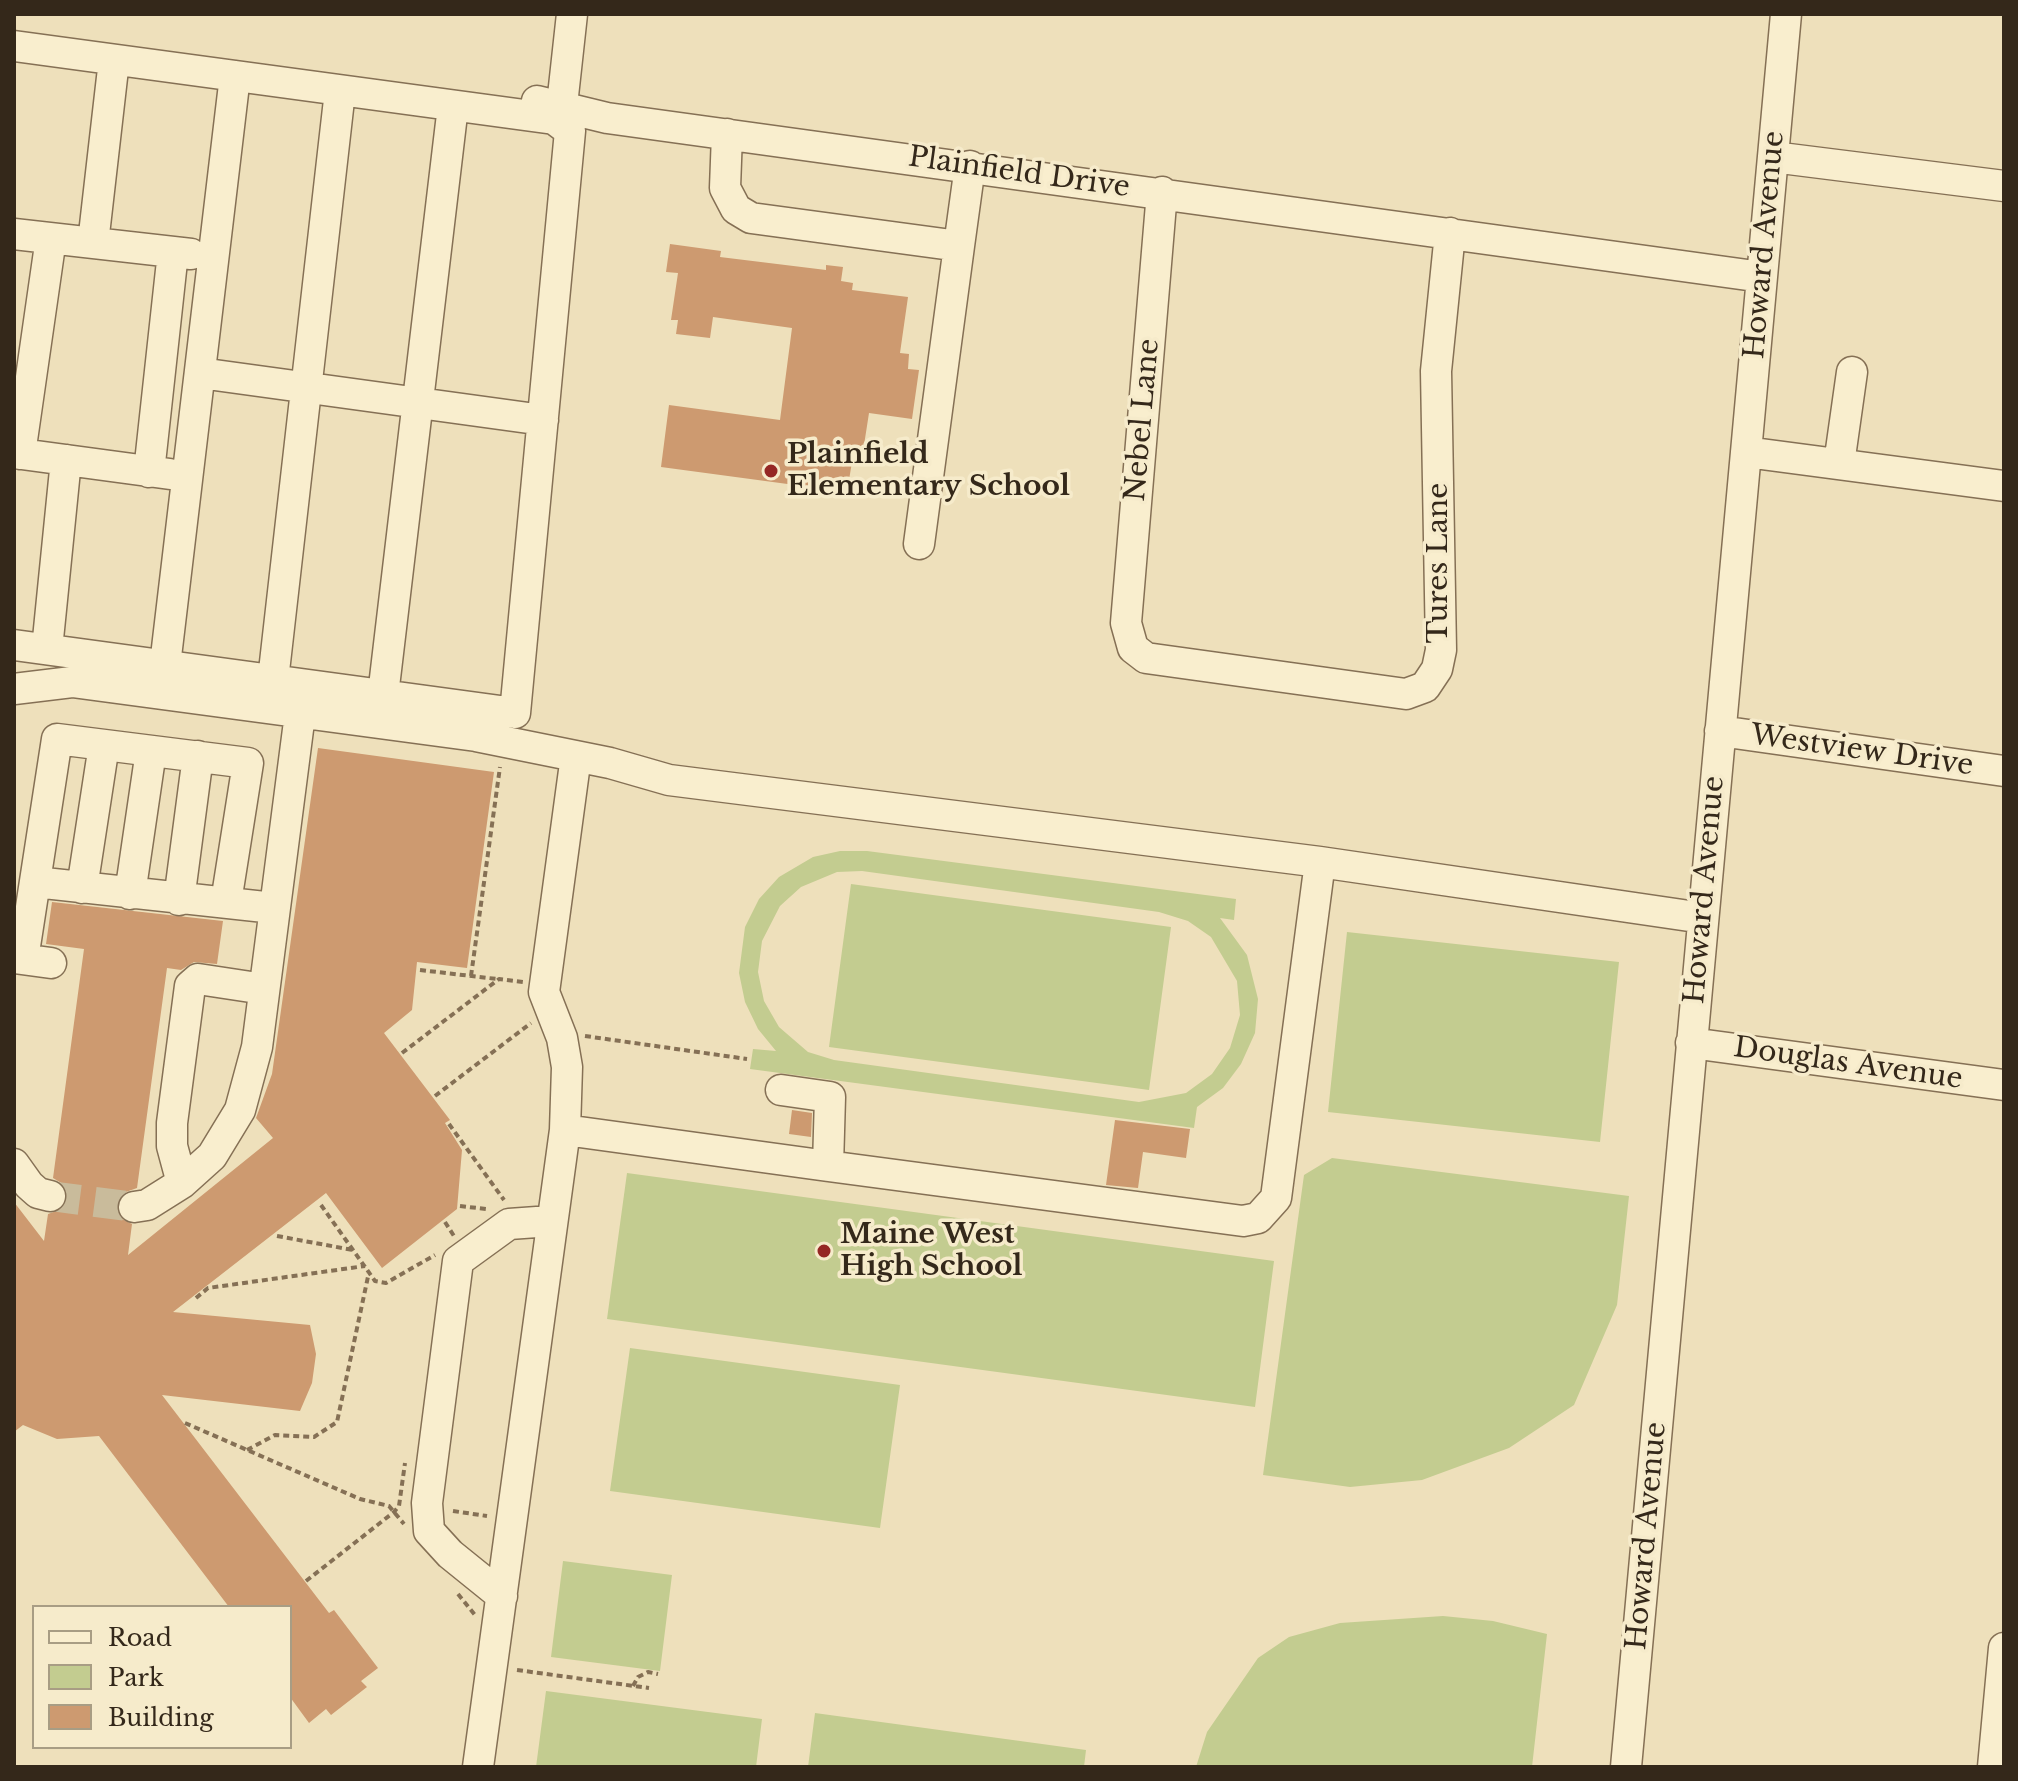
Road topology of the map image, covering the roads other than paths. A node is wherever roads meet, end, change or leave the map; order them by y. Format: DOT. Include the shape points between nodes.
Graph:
graph roads {
  1 [pos="572,14"];
  2 [pos="1786,14"];
  3 [pos="14,46"];
  4 [pos="114,60"];
  5 [pos="277,65"];
  6 [pos="235,76"];
  7 [pos="340,91"];
  8 [pos="562,105"];
  9 [pos="453,106"];
  10 [pos="727,134"];
  11 [pos="1773,157"];
  12 [pos="970,166"];
  13 [pos="2004,186"];
  14 [pos="1162,192"];
  15 [pos="1450,233"];
  16 [pos="14,234"];
  17 [pos="51,238"];
  18 [pos="93,243"];
  19 [pos="959,246"];
  20 [pos="173,252"];
  21 [pos="214,257"];
  22 [pos="1762,277"];
  23 [pos="1852,372"];
  24 [pos="200,373"];
  25 [pos="306,388"];
  26 [pos="418,403"];
  27 [pos="543,420"];
  28 [pos="1746,452"];
  29 [pos="17,454"];
  30 [pos="66,460"];
  31 [pos="1839,464"];
  32 [pos="149,472"];
  33 [pos="188,477"];
  34 [pos="2004,486"];
  35 [pos="919,544"];
  36 [pos="14,645"];
  37 [pos="1133,648"];
  38 [pos="47,649"];
  39 [pos="165,665"];
  40 [pos="273,680"];
  41 [pos="14,689"];
  42 [pos="383,695"];
  43 [pos="300,714"];
  44 [pos="1720,731"];
  45 [pos="104,745"];
  46 [pos="151,751"];
  47 [pos="198,756"];
  48 [pos="576,756"];
  49 [pos="2004,771"];
  50 [pos="1320,862"];
  51 [pos="35,882"];
  52 [pos="82,888"];
  53 [pos="130,894"];
  54 [pos="179,900"];
  55 [pos="226,902"];
  56 [pos="274,908"];
  57 [pos="1703,918"];
  58 [pos="29,960"];
  59 [pos="264,989"];
  60 [pos="1691,1043"];
  61 [pos="2004,1085"];
  62 [pos="781,1090"];
  63 [pos="565,1130"];
  64 [pos="14,1164"];
  65 [pos="828,1166"];
  66 [pos="182,1183"];
  67 [pos="50,1196"];
  68 [pos="134,1207"];
  69 [pos="551,1221"];
  70 [pos="502,1596"];
  71 [pos="2004,1648"];
  72 [pos="478,1767"];
  73 [pos="1626,1767"];
  74 [pos="1993,1767"];
  1 -- 8 [label="street"];
  2 -- 11 [label="street, Howard Avenue"];
  3 -- 4 [label="street"];
  4 -- 6 [label="street"];
  4 -- 18 [label="street"];
  5 -- 8 [label="street, Plainfield Drive"];
  6 -- 7 [label="street"];
  6 -- 21 [label="street"];
  7 -- 9 [label="street"];
  7 -- 25 [label="street"];
  8 -- 10 [label="street, Plainfield Drive" via="607,118"];
  9 -- 26 [label="street"];
  9 -- 27 [label="street" via="554,119 570,131"];
  10 -- 12 [label="street, Plainfield Drive"];
  10 -- 19 [label="street" via="725,188 736,209 751,218"];
  11 -- 13 [label="street"];
  11 -- 22 [label="street, Howard Avenue"];
  12 -- 14 [label="street, Plainfield Drive"];
  12 -- 19 [label="street"];
  14 -- 15 [label="street, Plainfield Drive"];
  14 -- 37 [label="street, Nebel Lane" via="1126,623"];
  15 -- 22 [label="street, Plainfield Drive"];
  15 -- 37 [label="street, Tures Lane" via="1436,371 1441,650 1425,687 1406,694 1391,692 1146,658"];
  16 -- 17 [label="street"];
  17 -- 18 [label="street"];
  17 -- 29 [label="street"];
  18 -- 20 [label="street"];
  19 -- 35 [label="street"];
  20 -- 21 [label="street"];
  20 -- 32 [label="street"];
  21 -- 24 [label="street"];
  22 -- 28 [label="street, Howard Avenue"];
  23 -- 31 [label="street"];
  24 -- 25 [label="street"];
  24 -- 33 [label="street"];
  25 -- 26 [label="street"];
  25 -- 40 [label="street"];
  26 -- 27 [label="street"];
  26 -- 42 [label="street"];
  27 -- 42 [label="street" via="515,713"];
  28 -- 31 [label="street"];
  28 -- 44 [label="street, Howard Avenue"];
  29 -- 30 [label="street"];
  30 -- 32 [label="street"];
  30 -- 38 [label="street"];
  31 -- 34 [label="street"];
  32 -- 33 [label="street"];
  33 -- 39 [label="street"];
  36 -- 38 [label="street"];
  38 -- 39 [label="street"];
  39 -- 40 [label="street"];
  40 -- 42 [label="street"];
  41 -- 43 [label="street" via="72,682"];
  43 -- 48 [label="street" via="476,736"];
  43 -- 56 [label="street"];
  44 -- 49 [label="street, Westview Drive"];
  44 -- 57 [label="street, Howard Avenue"];
  45 -- 46 [label="street"];
  45 -- 51 [label="street" via="57,739"];
  45 -- 52 [label="street"];
  46 -- 47 [label="street"];
  46 -- 53 [label="street"];
  47 -- 54 [label="street"];
  47 -- 55 [label="street" via="248,763"];
  48 -- 50 [label="street" via="669,780"];
  48 -- 63 [label="street" via="544,992 565,1052"];
  50 -- 57 [label="street"];
  50 -- 65 [label="street" via="1278,1188 1264,1214 1243,1221"];
  51 -- 52 [label="street"];
  51 -- 58 [label="street"];
  52 -- 53 [label="street"];
  53 -- 54 [label="street"];
  54 -- 55 [label="street"];
  55 -- 56 [label="street"];
  56 -- 59 [label="street"];
  57 -- 60 [label="street, Howard Avenue"];
  59 -- 66 [label="street" via="257,1047 240,1110 212,1156"];
  59 -- 66 [label="street" via="198,979 190,986 172,1123"];
  60 -- 61 [label="street, Douglas Avenue"];
  60 -- 73 [label="street, Howard Avenue"];
  62 -- 65 [label="street" via="830,1097"];
  63 -- 65 [label="street"];
  63 -- 69 [label="street"];
  64 -- 67 [label="street" via="29,1185"];
  66 -- 68 [label="street" via="147,1205"];
  69 -- 70 [label="street"];
  69 -- 70 [label="street" via="509,1224 458,1261 427,1503 429,1531"];
  70 -- 72 [label="street"];
  71 -- 74 [label="street"];
}
